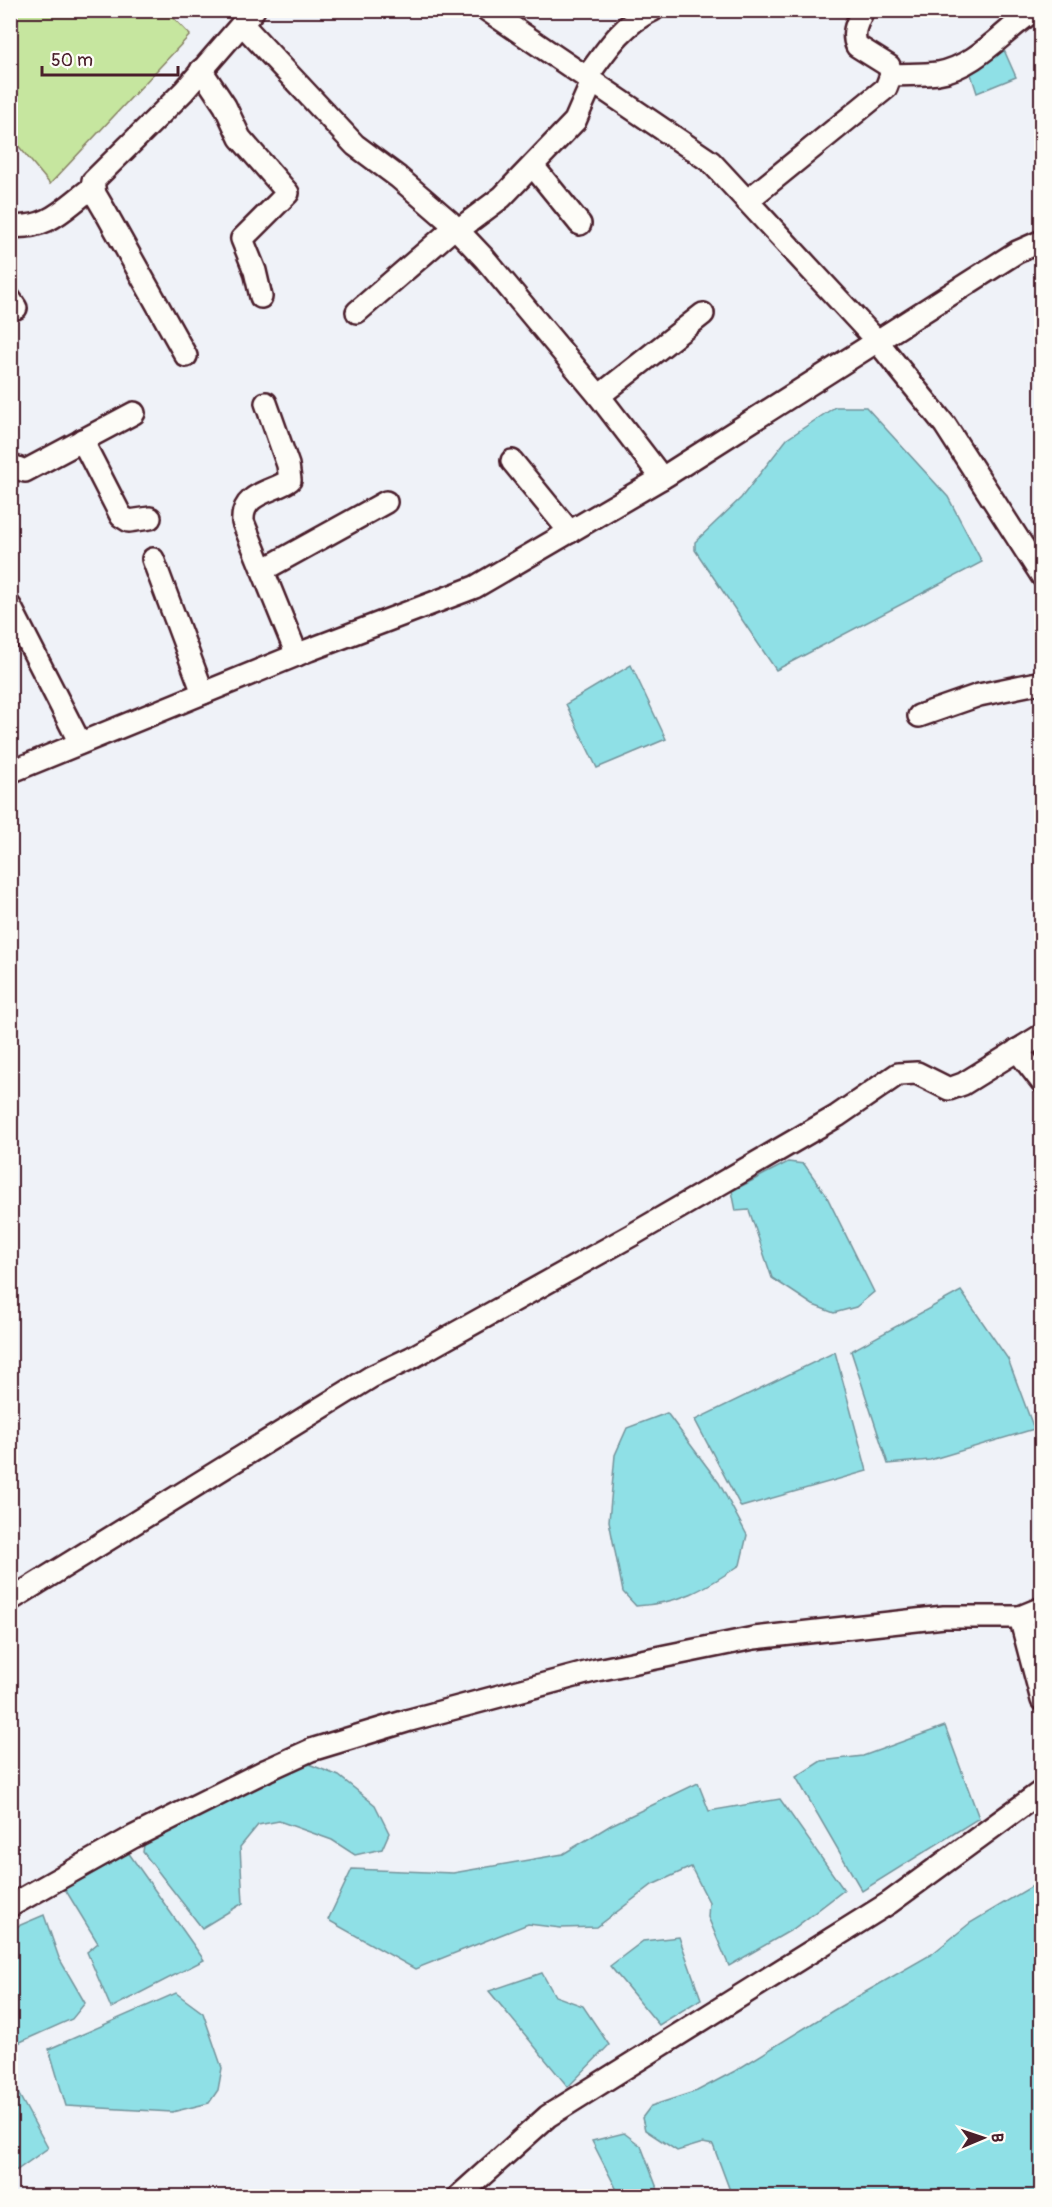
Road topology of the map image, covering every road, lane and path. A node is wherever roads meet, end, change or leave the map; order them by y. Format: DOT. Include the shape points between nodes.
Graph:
graph roads {
  1 [pos="487,10"];
  2 [pos="653,10"];
  3 [pos="863,10"];
  4 [pos="1035,10"];
  5 [pos="248,17"];
  6 [pos="201,70"];
  7 [pos="891,75"];
  8 [pos="589,80"];
  9 [pos="533,166"];
  10 [pos="93,187"];
  11 [pos="747,201"];
  12 [pos="580,224"];
  13 [pos="10,226"];
  14 [pos="457,229"];
  15 [pos="1041,241"];
  16 [pos="261,297"];
  17 [pos="357,312"];
  18 [pos="703,314"];
  19 [pos="877,341"];
  20 [pos="186,356"];
  21 [pos="599,396"];
  22 [pos="266,403"];
  23 [pos="134,413"];
  24 [pos="82,440"];
  25 [pos="512,461"];
  26 [pos="10,465"];
  27 [pos="662,478"];
  28 [pos="386,502"];
  29 [pos="150,518"];
  30 [pos="570,532"];
  31 [pos="153,559"];
  32 [pos="262,570"];
  33 [pos="1041,576"];
  34 [pos="13,614"];
  35 [pos="297,655"];
  36 [pos="1041,682"];
  37 [pos="203,693"];
  38 [pos="919,716"];
  39 [pos="80,743"];
  40 [pos="10,772"];
  41 [pos="1041,1035"];
  42 [pos="1017,1050"];
  43 [pos="1041,1082"];
  44 [pos="10,1600"];
  45 [pos="1041,1608"];
  46 [pos="1020,1617"];
  47 [pos="1041,1700"];
  48 [pos="1041,1791"];
  49 [pos="10,1906"];
  50 [pos="459,2196"];
  1 -- 8 [label="street"];
  2 -- 8 [label="street" via="628,26"];
  3 -- 7 [label="street" via="856,26 857,46 889,66"];
  4 -- 7 [label="street" via="951,69"];
  5 -- 6 [label="street"];
  5 -- 14 [label="street" via="355,145"];
  6 -- 10 [label="street" via="93,181"];
  6 -- 16 [label="street" via="240,138 288,194 242,239"];
  7 -- 11 [label="street" via="886,88"];
  8 -- 9 [label="street" via="574,121"];
  8 -- 11 [label="street" via="711,162"];
  9 -- 12 [label="street"];
  9 -- 14 [label="street" via="502,197"];
  10 -- 13 [label="street" via="48,221 29,228"];
  10 -- 20 [label="street"];
  11 -- 19 [label="street"];
  14 -- 17 [label="street"];
  14 -- 21 [label="street"];
  15 -- 19 [label="street" via="1017,252"];
  18 -- 21 [label="street"];
  19 -- 27 [label="street"];
  19 -- 33 [label="street" via="945,425"];
  21 -- 27 [label="street"];
  22 -- 32 [label="street" via="291,475 287,482 264,489 242,513"];
  23 -- 24 [label="street"];
  24 -- 26 [label="street" via="25,471"];
  24 -- 29 [label="street" via="121,516 129,520"];
  25 -- 30 [label="street"];
  27 -- 30 [label="street"];
  28 -- 32 [label="street"];
  30 -- 35 [label="street" via="475,587"];
  31 -- 37 [label="street"];
  32 -- 35 [label="street"];
  34 -- 39 [label="street"];
  35 -- 37 [label="street"];
  36 -- 38 [label="street" via="979,695"];
  37 -- 39 [label="street"];
  39 -- 40 [label="street"];
  41 -- 42 [label="street"];
  42 -- 43 [label="street"];
  42 -- 44 [label="street" via="949,1089 917,1073 898,1074 837,1116 683,1205 363,1382"];
  45 -- 46 [label="street"];
  46 -- 47 [label="street"];
  46 -- 49 [label="street" via="944,1617 754,1638 597,1670 410,1720 311,1750 275,1766 133,1837"];
  48 -- 50 [label="street" via="889,1903 548,2116"];
}
